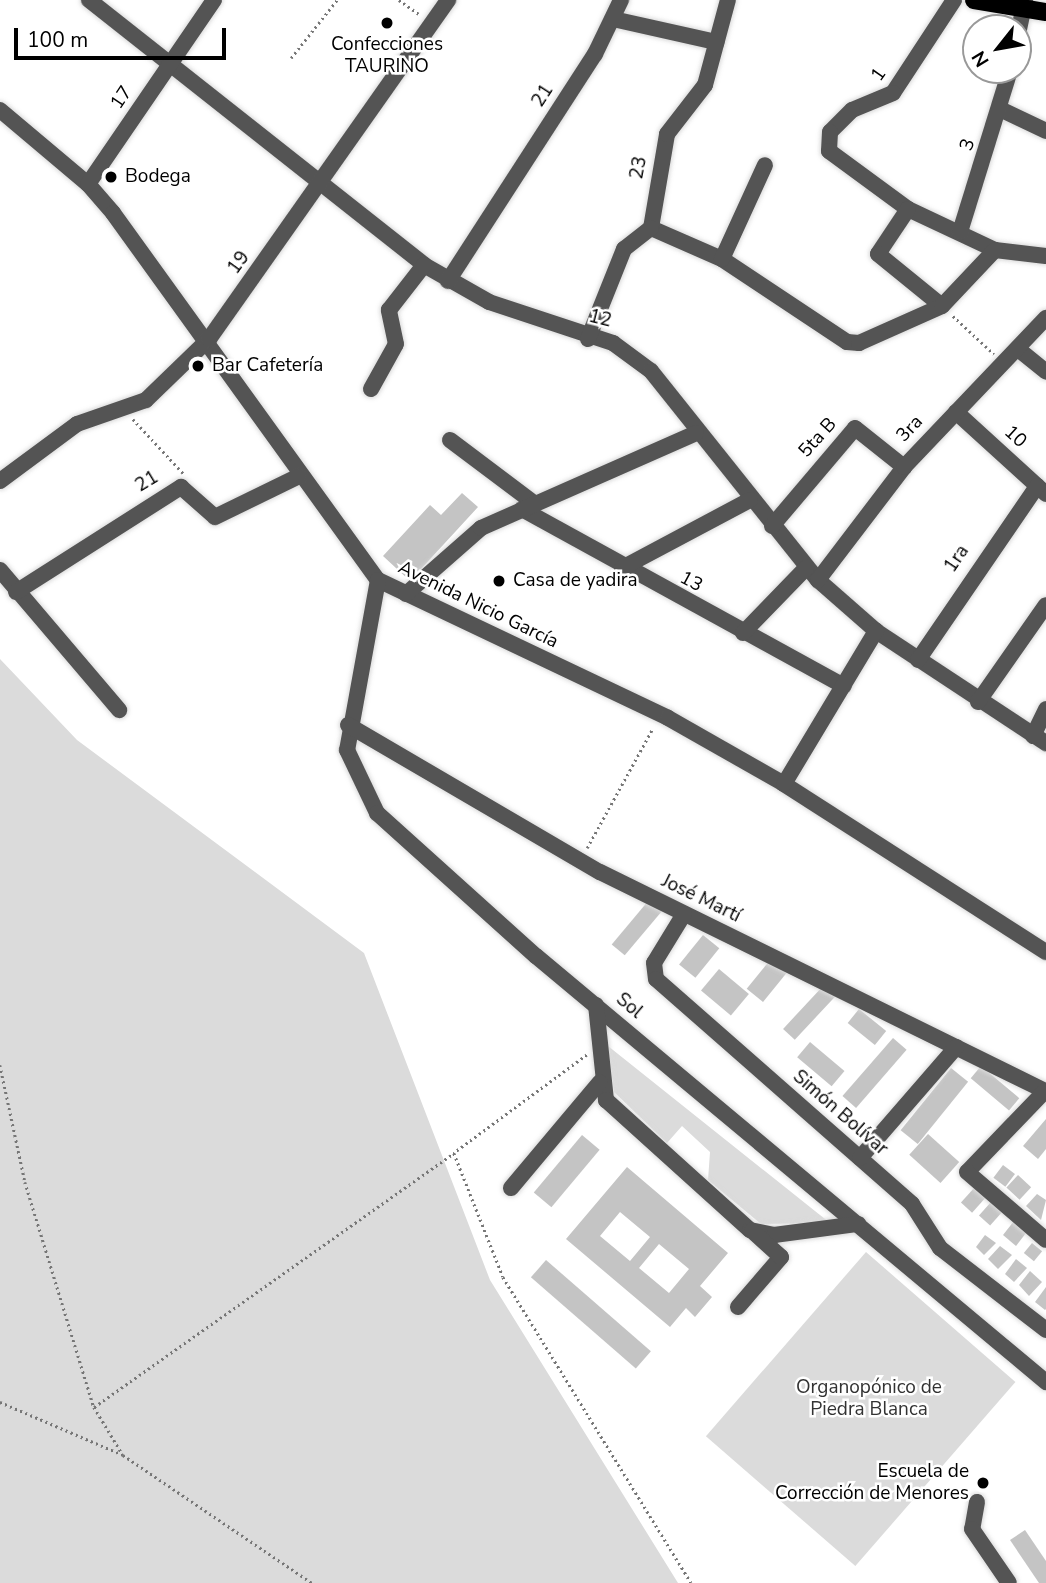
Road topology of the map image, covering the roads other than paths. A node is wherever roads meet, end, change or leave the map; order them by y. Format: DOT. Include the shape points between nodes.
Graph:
graph roads {
  1 [pos="89,0"];
  2 [pos="214,0"];
  3 [pos="448,0"];
  4 [pos="621,0"];
  5 [pos="727,0"];
  6 [pos="954,0"];
  7 [pos="974,0"];
  8 [pos="1024,5"];
  9 [pos="1046,12"];
  10 [pos="613,19"];
  11 [pos="716,42"];
  12 [pos="171,63"];
  13 [pos="1007,84"];
  14 [pos="1002,110"];
  15 [pos="0,111"];
  16 [pos="1046,131"];
  17 [pos="765,164"];
  18 [pos="88,184"];
  19 [pos="321,188"];
  20 [pos="908,209"];
  21 [pos="651,228"];
  22 [pos="960,232"];
  23 [pos="995,250"];
  24 [pos="1046,256"];
  25 [pos="722,259"];
  26 [pos="424,265"];
  27 [pos="448,281"];
  28 [pos="942,306"];
  29 [pos="1046,318"];
  30 [pos="209,339"];
  31 [pos="588,339"];
  32 [pos="1018,349"];
  33 [pos="1046,372"];
  34 [pos="371,389"];
  35 [pos="956,412"];
  36 [pos="696,433"];
  37 [pos="450,440"];
  38 [pos="904,467"];
  39 [pos="299,476"];
  40 [pos="0,481"];
  41 [pos="1042,490"];
  42 [pos="750,500"];
  43 [pos="528,506"];
  44 [pos="772,526"];
  45 [pos="622,568"];
  46 [pos="0,570"];
  47 [pos="812,574"];
  48 [pos="378,580"];
  49 [pos="16,592"];
  50 [pos="406,594"];
  51 [pos="1046,605"];
  52 [pos="876,631"];
  53 [pos="743,633"];
  54 [pos="918,660"];
  55 [pos="844,686"];
  56 [pos="978,702"];
  57 [pos="1046,709"];
  58 [pos="119,710"];
  59 [pos="348,725"];
  60 [pos="1039,740"];
  61 [pos="784,784"];
  62 [pos="684,914"];
  63 [pos="1046,933"];
  64 [pos="1042,950"];
  65 [pos="596,1005"];
  66 [pos="956,1047"];
  67 [pos="600,1082"];
  68 [pos="1045,1091"];
  69 [pos="860,1158"];
  70 [pos="511,1188"];
  71 [pos="858,1224"];
  72 [pos="750,1230"];
  73 [pos="1046,1240"];
  74 [pos="738,1307"];
  75 [pos="1046,1330"];
  76 [pos="1046,1382"];
  77 [pos="977,1503"];
  78 [pos="1009,1583"];
  1 -- 12 [label="street, 12"];
  2 -- 12 [label="street, 17"];
  3 -- 19 [label="street, 19"];
  4 -- 10 [label="street, 21"];
  5 -- 11 [label="street, 23"];
  6 -- 20 [label="street, 1" via="893,93 852,110 830,132 829,151"];
  7 -- 8 [label="main road"];
  8 -- 9 [label="main road"];
  10 -- 11 [label="street"];
  10 -- 27 [label="street, 21"];
  11 -- 21 [label="street, 23" via="705,85 667,134"];
  12 -- 18 [label="street, 17"];
  12 -- 19 [label="street, 12"];
  13 -- 14 [label="street, 3"];
  14 -- 16 [label="street"];
  14 -- 22 [label="street, 3"];
  15 -- 18 [label="street, Avenida Nicio García"];
  17 -- 25 [label="street"];
  18 -- 30 [label="street, Avenida Nicio García"];
  19 -- 26 [label="street, 12"];
  19 -- 30 [label="street, 19"];
  20 -- 22 [label="street"];
  20 -- 28 [label="street" via="878,254"];
  21 -- 25 [label="street"];
  21 -- 31 [label="street" via="624,249"];
  22 -- 23 [label="street"];
  23 -- 24 [label="street"];
  23 -- 28 [label="street"];
  25 -- 28 [label="street" via="847,342 870,341"];
  26 -- 27 [label="street, 12"];
  26 -- 34 [label="street" via="389,310 396,344"];
  27 -- 31 [label="street, 12"];
  29 -- 32 [label="street, 3ra"];
  30 -- 39 [label="street, Avenida Nicio García"];
  30 -- 40 [label="street, 19" via="126,412 77,424"];
  31 -- 36 [label="street, 12" via="613,343 651,371"];
  32 -- 33 [label="street"];
  32 -- 35 [label="street, 3ra"];
  35 -- 38 [label="street, 3ra"];
  35 -- 41 [label="street, 10"];
  36 -- 42 [label="street, 12"];
  36 -- 43 [label="street"];
  37 -- 43 [label="street, 13"];
  38 -- 44 [label="street, 5ta B" via="855,428"];
  38 -- 47 [label="street, 3ra"];
  39 -- 48 [label="street, Avenida Nicio García"];
  39 -- 49 [label="street, 21" via="215,517 188,488 164,495"];
  41 -- 54 [label="street, 1ra"];
  42 -- 44 [label="street, 12"];
  42 -- 45 [label="street"];
  43 -- 45 [label="street, 13"];
  43 -- 50 [label="street" via="459,544"];
  44 -- 47 [label="street, 12"];
  45 -- 53 [label="street, 13"];
  46 -- 49 [label="street"];
  47 -- 52 [label="street, 12"];
  47 -- 53 [label="street, 3ra"];
  48 -- 50 [label="street, Avenida Nicio García"];
  48 -- 59 [label="street, Sol"];
  49 -- 58 [label="street"];
  50 -- 61 [label="street, Avenida Nicio García" via="660,715"];
  51 -- 56 [label="street"];
  52 -- 54 [label="street, 12"];
  52 -- 55 [label="street"];
  53 -- 55 [label="street, 13"];
  54 -- 56 [label="street, 12"];
  55 -- 61 [label="street"];
  56 -- 60 [label="street, 12"];
  57 -- 60 [label="street"];
  59 -- 62 [label="street, José Martí"];
  59 -- 65 [label="street, Sol" via="347,750 377,813"];
  61 -- 64 [label="street, Avenida Nicio García"];
  62 -- 66 [label="street, José Martí"];
  62 -- 69 [label="street, Simón Bolívar" via="654,963 656,979"];
  63 -- 64 [label="street"];
  65 -- 67 [label="street"];
  65 -- 71 [label="street, Sol"];
  66 -- 68 [label="street, José Martí"];
  66 -- 69 [label="street"];
  67 -- 70 [label="street"];
  67 -- 72 [label="street" via="628,1126"];
  68 -- 73 [label="street" via="967,1172"];
  69 -- 75 [label="street, Simón Bolívar" via="912,1204 940,1248"];
  71 -- 72 [label="street" via="774,1236"];
  71 -- 76 [label="street, Sol"];
  72 -- 74 [label="street" via="781,1257"];
  77 -- 78 [label="street" via="972,1529"];
}
